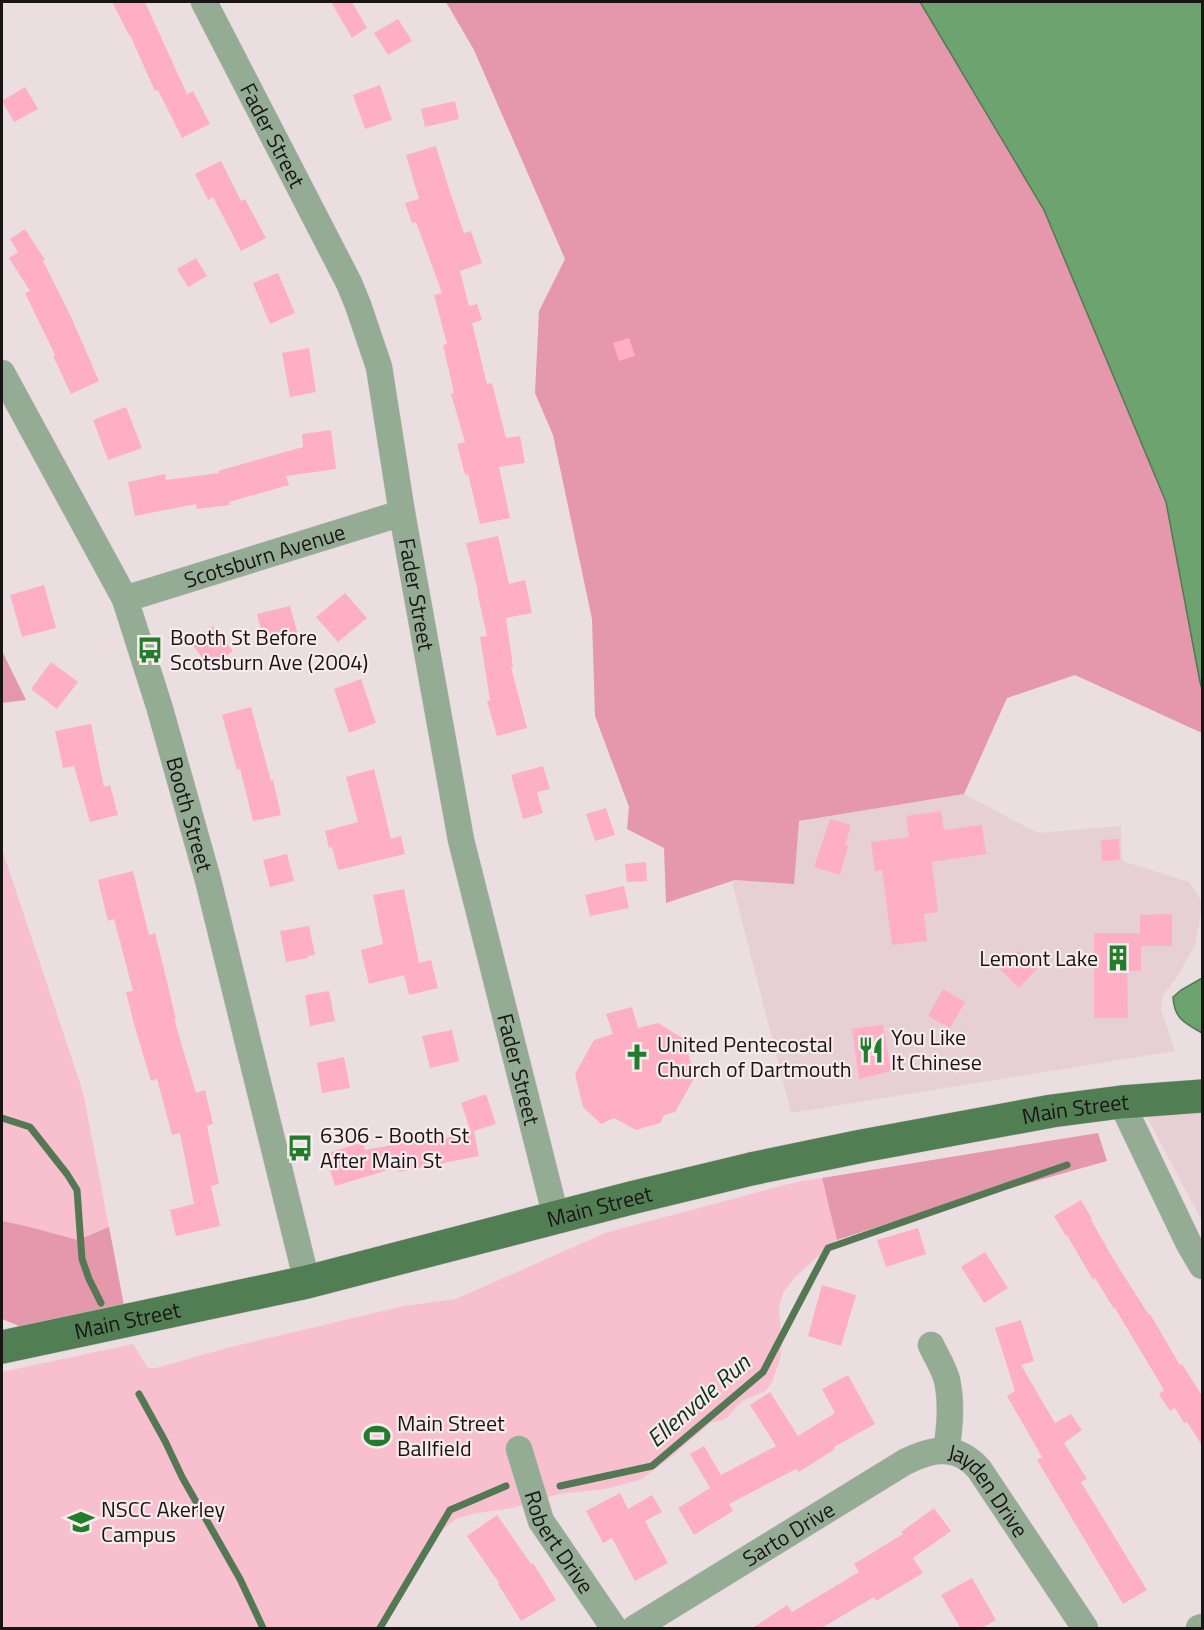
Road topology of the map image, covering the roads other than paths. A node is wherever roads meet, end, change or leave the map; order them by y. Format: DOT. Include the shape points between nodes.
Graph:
graph roads {
  1 [pos="204,2"];
  2 [pos="2,373"];
  3 [pos="402,513"];
  4 [pos="125,599"];
  5 [pos="1203,1096"];
  6 [pos="1121,1102"];
  7 [pos="556,1217"];
  8 [pos="1203,1266"];
  9 [pos="308,1282"];
  10 [pos="6,1342"];
  11 [pos="931,1345"];
  12 [pos="519,1449"];
  13 [pos="946,1451"];
  14 [pos="614,1629"];
  15 [pos="635,1629"];
  16 [pos="1085,1629"];
  1 -- 3 [label="street, Fader Street" via="358,304 379,367"];
  2 -- 4 [label="street, Booth Street"];
  3 -- 4 [label="street, Scotsburn Avenue"];
  3 -- 7 [label="street, Fader Street" via="461,840"];
  4 -- 9 [label="street, Booth Street" via="208,880"];
  5 -- 6 [label="main road, Main Street"];
  6 -- 7 [label="main road, Main Street" via="862,1146"];
  6 -- 8 [label="street"];
  7 -- 9 [label="main road, Main Street"];
  9 -- 10 [label="main road, Main Street"];
  11 -- 13 [label="street, Jayden Drive" via="946,1378 949,1398"];
  12 -- 14 [label="street, Robert Drive" via="541,1521"];
  13 -- 15 [label="street, Sarto Drive" via="929,1452 904,1462"];
  13 -- 16 [label="street, Jayden Drive" via="979,1468"];
}
